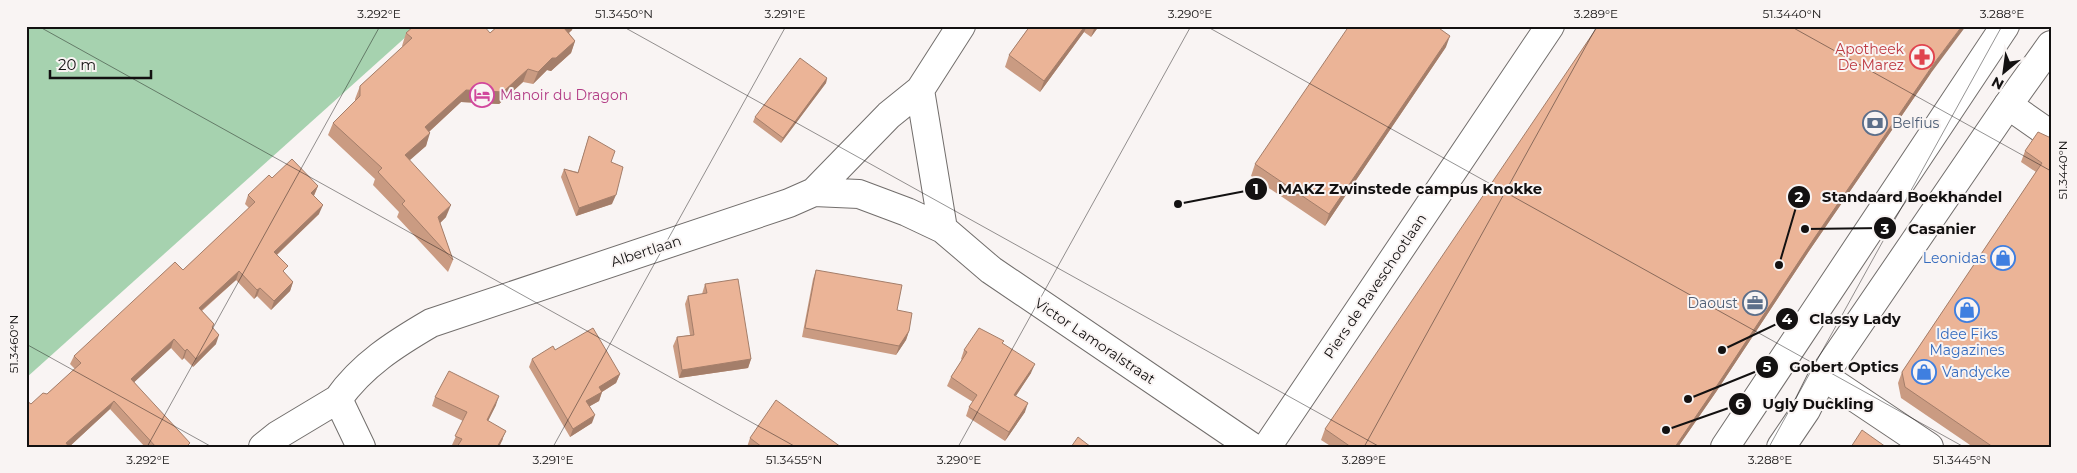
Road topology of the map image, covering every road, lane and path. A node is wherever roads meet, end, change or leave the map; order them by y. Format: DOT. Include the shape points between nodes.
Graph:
graph roads {
  1 [pos="960,26"];
  2 [pos="1550,26"];
  3 [pos="2005,26"];
  4 [pos="2051,46"];
  5 [pos="920,90"];
  6 [pos="2008,105"];
  7 [pos="2051,135"];
  8 [pos="814,192"];
  9 [pos="943,229"];
  10 [pos="1822,376"];
  11 [pos="338,399"];
  12 [pos="263,447"];
  13 [pos="361,447"];
  14 [pos="1252,447"];
  15 [pos="1267,447"];
  16 [pos="1725,447"];
  17 [pos="1781,447"];
  18 [pos="1929,447"];
  1 -- 5 [label="street, Albertlaan"];
  2 -- 15 [label="street, Piers de Raveschootlaan"];
  3 -- 16 [label="street"];
  4 -- 6 [label="street"];
  5 -- 8 [label="street, Albertlaan" via="889,115"];
  5 -- 9 [label="street"];
  6 -- 7 [label="street"];
  6 -- 10 [label="street"];
  8 -- 9 [label="street, Victor Lamoralstraat" via="859,194"];
  8 -- 11 [label="street, Albertlaan" via="430,323 375,358"];
  9 -- 14 [label="street, Victor Lamoralstraat" via="991,270"];
  10 -- 17 [label="street" via="1806,410"];
  10 -- 18 [label="street"];
  11 -- 12 [label="street"];
  11 -- 13 [label="street"];
}
